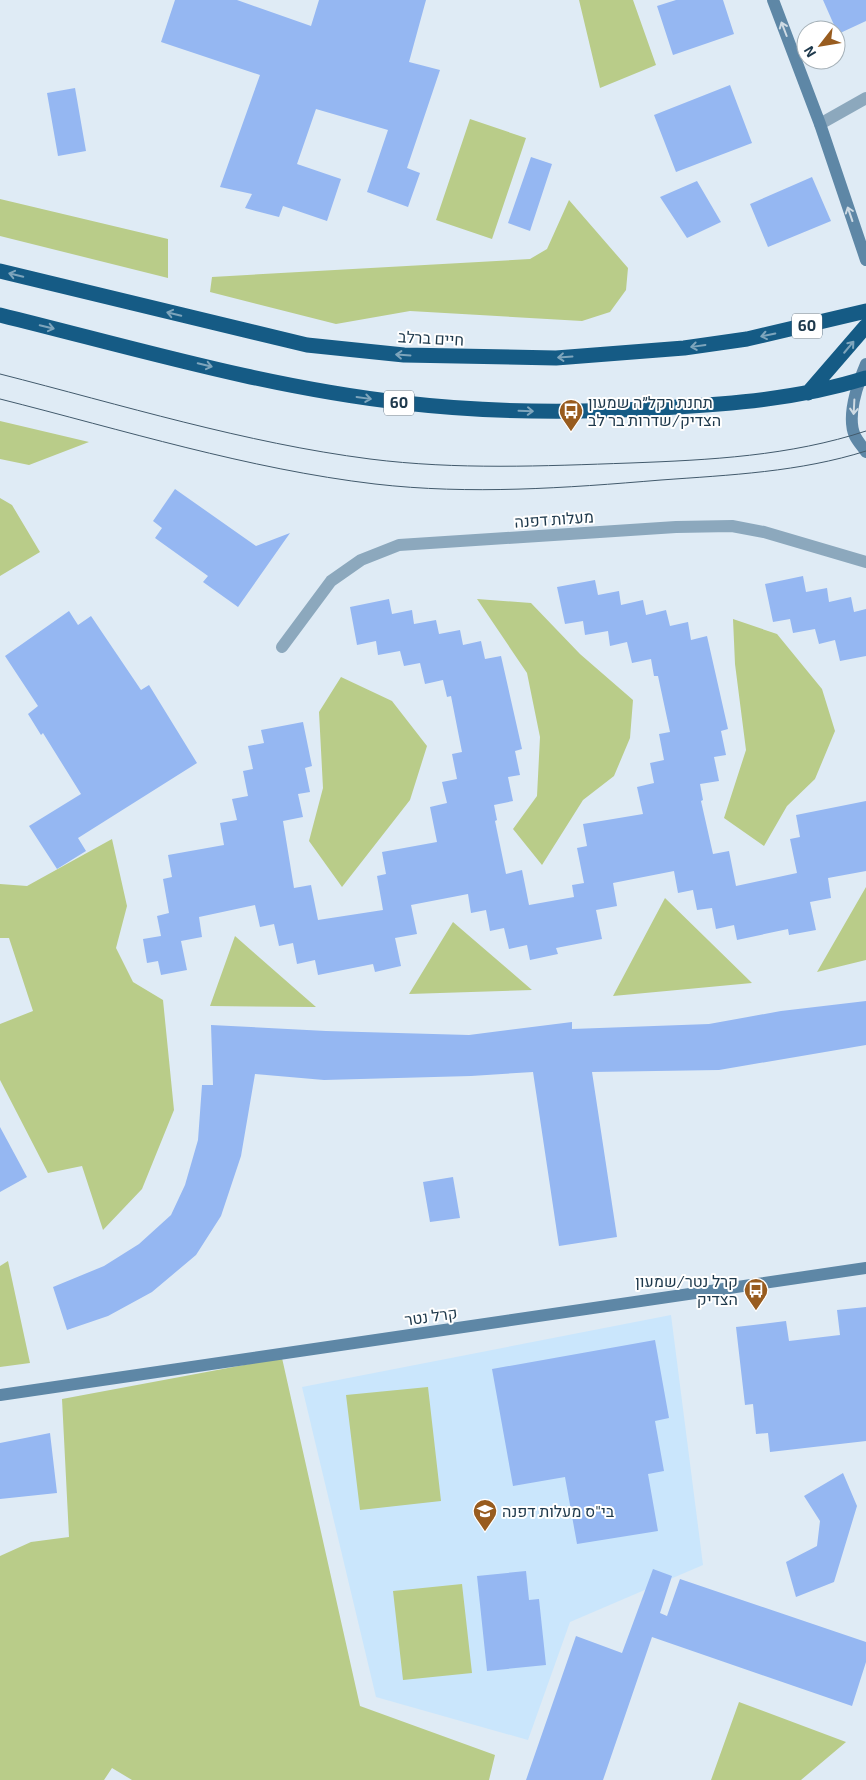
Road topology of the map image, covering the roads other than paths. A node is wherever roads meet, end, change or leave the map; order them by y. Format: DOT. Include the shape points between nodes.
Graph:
graph roads {
  1 [pos="773,0"];
  2 [pos="866,98"];
  3 [pos="820,124"];
  4 [pos="866,260"];
  5 [pos="0,271"];
  6 [pos="866,311"];
  7 [pos="0,315"];
  8 [pos="866,326"];
  9 [pos="866,364"];
  10 [pos="862,379"];
  11 [pos="808,394"];
  12 [pos="866,452"];
  13 [pos="866,562"];
  14 [pos="282,647"];
  15 [pos="866,1268"];
  16 [pos="0,1395"];
  3 -- 1 [label="street, one-way"];
  2 -- 3 [label="street"];
  4 -- 3 [label="street, one-way"];
  6 -- 5 [label="highway, חיים ברלב / 60, one-way" via="747,339 684,348 556,358 421,356 307,345"];
  7 -- 11 [label="highway, 60, one-way" via="247,376 360,397 445,408 539,412 634,409"];
  11 -- 8 [label="highway, one-way"];
  9 -- 10 [label="street"];
  10 -- 11 [label="highway, 60"];
  10 -- 12 [label="street, one-way" via="854,405 854,435"];
  13 -- 14 [label="street, מעלות דפנה" via="764,532 732,526 399,546 362,560 331,581"];
  15 -- 16 [label="street, קרל נטר"];
}
